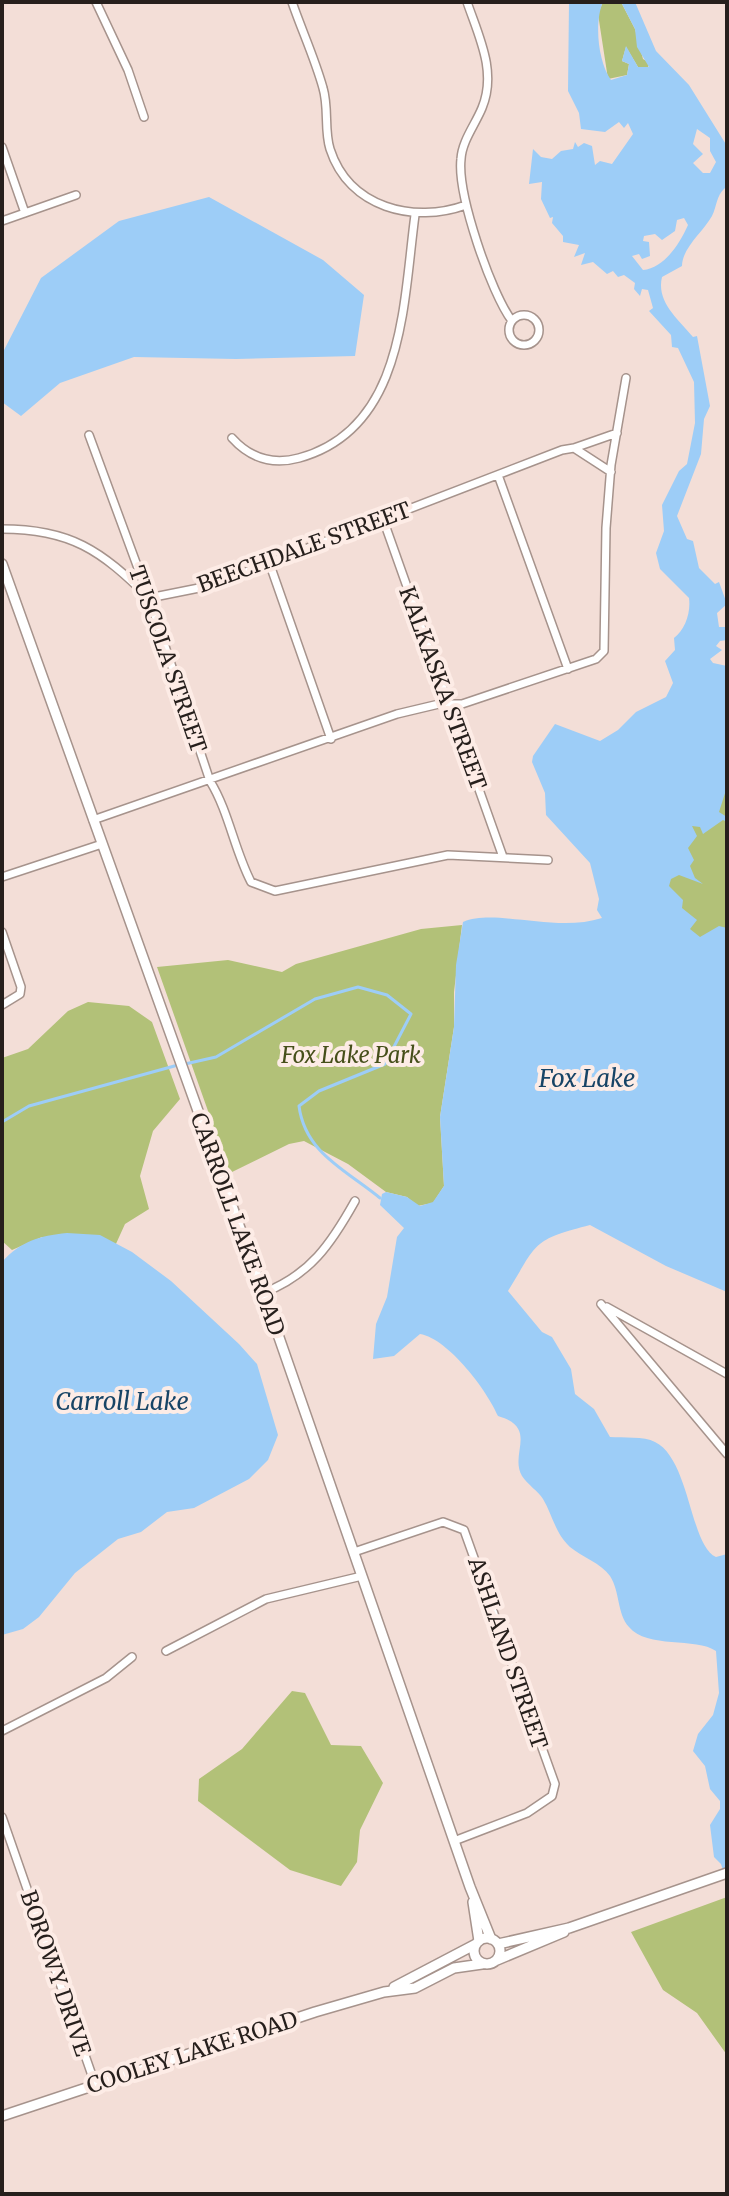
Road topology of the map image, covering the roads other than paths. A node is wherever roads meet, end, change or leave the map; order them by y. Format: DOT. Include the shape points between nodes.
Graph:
graph roads {
  1 [pos="96,2"];
  2 [pos="292,2"];
  3 [pos="467,2"];
  4 [pos="144,117"];
  5 [pos="2,147"];
  6 [pos="76,195"];
  7 [pos="466,205"];
  8 [pos="25,213"];
  9 [pos="415,215"];
  10 [pos="2,221"];
  11 [pos="512,321"];
  12 [pos="626,378"];
  13 [pos="617,433"];
  14 [pos="89,435"];
  15 [pos="232,438"];
  16 [pos="574,448"];
  17 [pos="611,472"];
  18 [pos="498,475"];
  19 [pos="383,519"];
  20 [pos="2,529"];
  21 [pos="269,562"];
  22 [pos="2,564"];
  23 [pos="149,598"];
  24 [pos="568,669"];
  25 [pos="451,704"];
  26 [pos="331,739"];
  27 [pos="210,781"];
  28 [pos="93,820"];
  29 [pos="102,844"];
  30 [pos="503,857"];
  31 [pos="548,860"];
  32 [pos="2,877"];
  33 [pos="2,932"];
  34 [pos="2,1005"];
  35 [pos="355,1201"];
  36 [pos="263,1293"];
  37 [pos="727,1374"];
  38 [pos="727,1454"];
  39 [pos="354,1552"];
  40 [pos="362,1576"];
  41 [pos="166,1651"];
  42 [pos="132,1657"];
  43 [pos="2,1731"];
  44 [pos="2,1817"];
  45 [pos="454,1841"];
  46 [pos="727,1873"];
  47 [pos="470,1887"];
  48 [pos="569,1928"];
  49 [pos="495,1941"];
  50 [pos="478,1942"];
  51 [pos="497,1960"];
  52 [pos="482,1964"];
  53 [pos="384,1992"];
  54 [pos="95,2084"];
  55 [pos="2,2116"];
  1 -- 4 [label="street"];
  2 -- 9 [label="street" via="323,88 335,161 372,201"];
  3 -- 7 [label="street" via="488,75 485,100 461,153"];
  5 -- 8 [label="street"];
  6 -- 8 [label="street"];
  7 -- 9 [label="street"];
  7 -- 11 [label="street"];
  8 -- 10 [label="street"];
  9 -- 15 [label="street" via="393,362 364,418 330,445 291,460 260,458"];
  11 -- 11 [label="street" via="510,334 516,342 534,340 538,326 532,318 523,315"];
  12 -- 13 [label="street"];
  13 -- 16 [label="street, BEECHDALE STREET"];
  13 -- 17 [label="street"];
  14 -- 23 [label="street, TUSCOLA STREET"];
  16 -- 17 [label="street"];
  16 -- 18 [label="street, BEECHDALE STREET"];
  17 -- 24 [label="street" via="604,651"];
  18 -- 19 [label="street, BEECHDALE STREET"];
  18 -- 24 [label="street"];
  19 -- 21 [label="street, BEECHDALE STREET"];
  19 -- 25 [label="street, KALKASKA STREET"];
  20 -- 23 [label="street" via="38,529 84,544"];
  21 -- 23 [label="street, BEECHDALE STREET" via="209,586"];
  21 -- 26 [label="street"];
  22 -- 28 [label="street, CARROLL LAKE ROAD"];
  23 -- 27 [label="street, TUSCOLA STREET"];
  24 -- 25 [label="street"];
  25 -- 26 [label="street" via="397,714"];
  25 -- 30 [label="street, KALKASKA STREET"];
  26 -- 27 [label="street"];
  27 -- 28 [label="street"];
  27 -- 30 [label="street, TUSCOLA STREET" via="251,882 275,891 448,855"];
  28 -- 29 [label="street, CARROLL LAKE ROAD"];
  29 -- 32 [label="street"];
  29 -- 36 [label="street, CARROLL LAKE ROAD"];
  30 -- 31 [label="street"];
  33 -- 34 [label="street" via="21,987 20,994"];
  35 -- 36 [label="street" via="322,1255 291,1281"];
  36 -- 39 [label="street, CARROLL LAKE ROAD"];
  37 -- 38 [label="street" via="601,1304"];
  39 -- 40 [label="street, CARROLL LAKE ROAD"];
  39 -- 45 [label="street, ASHLAND STREET" via="423,1526 443,1522 464,1530 555,1784 552,1796 527,1813"];
  40 -- 41 [label="street" via="266,1599"];
  40 -- 45 [label="street, CARROLL LAKE ROAD"];
  42 -- 43 [label="street" via="106,1678"];
  44 -- 54 [label="street, BOROWY DRIVE"];
  45 -- 47 [label="street, CARROLL LAKE ROAD"];
  46 -- 48 [label="street"];
  47 -- 49 [label="street, CARROLL LAKE ROAD"];
  47 -- 50 [label="street, CARROLL LAKE ROAD"];
  48 -- 49 [label="street"];
  48 -- 51 [label="street"];
  49 -- 50 [label="street, COOLEY LAKE ROAD"];
  49 -- 51 [label="street"];
  50 -- 52 [label="street, CARROLL LAKE ROAD" via="474,1956"];
  50 -- 53 [label="street, COOLEY LAKE ROAD"];
  51 -- 52 [label="street, COOLEY LAKE ROAD"];
  52 -- 53 [label="street, COOLEY LAKE ROAD" via="454,1968 415,1988"];
  53 -- 54 [label="street, COOLEY LAKE ROAD"];
  54 -- 55 [label="street, COOLEY LAKE ROAD"];
}
